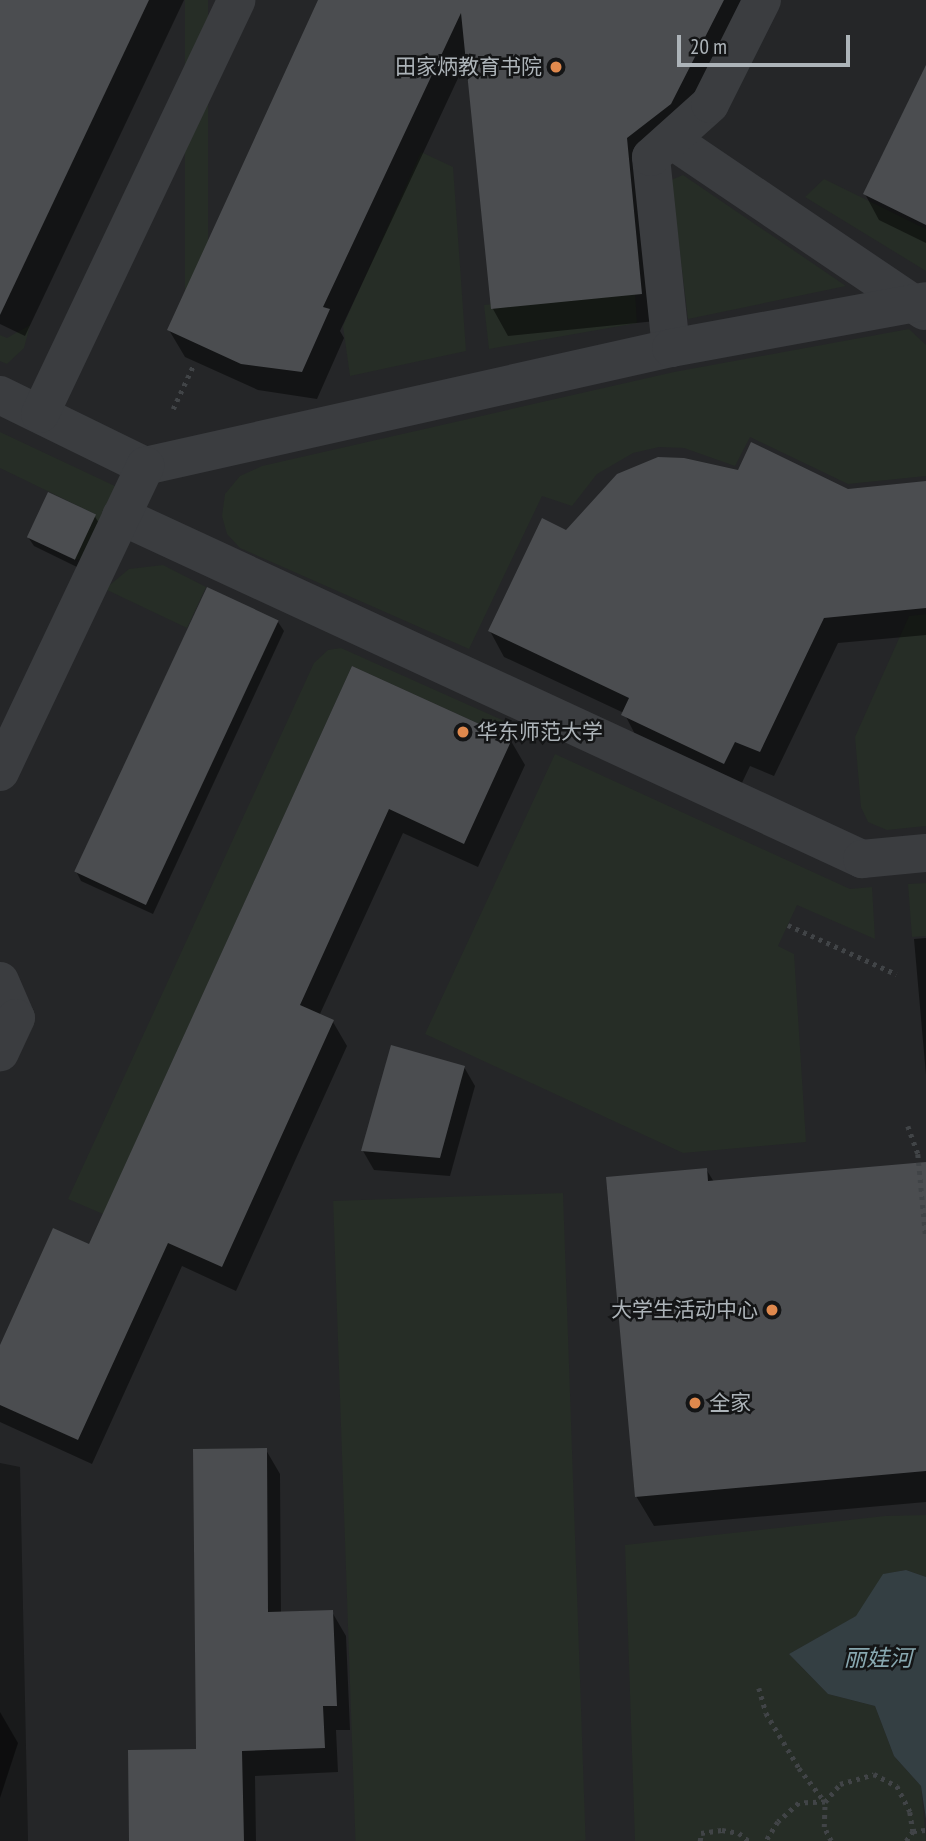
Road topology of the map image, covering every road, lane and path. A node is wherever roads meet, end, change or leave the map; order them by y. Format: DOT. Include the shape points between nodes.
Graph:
graph roads {
  1 [pos="237,0"];
  2 [pos="762,0"];
  3 [pos="673,141"];
  4 [pos="922,305"];
  5 [pos="671,348"];
  6 [pos="0,395"];
  7 [pos="40,414"];
  8 [pos="145,466"];
  9 [pos="121,516"];
  10 [pos="0,772"];
  11 [pos="926,853"];
  12 [pos="788,925"];
  13 [pos="896,974"];
  14 [pos="0,981"];
  15 [pos="0,1052"];
  16 [pos="908,1126"];
  17 [pos="926,1238"];
  18 [pos="759,1688"];
  19 [pos="825,1802"];
  20 [pos="925,1830"];
  21 [pos="914,1831"];
  22 [pos="700,1841"];
  23 [pos="749,1841"];
  24 [pos="766,1841"];
  25 [pos="831,1841"];
  26 [pos="906,1841"];
  1 -- 7 [label="lane"];
  2 -- 3 [label="lane" via="710,104"];
  3 -- 4 [label="lane"];
  3 -- 5 [label="lane" via="651,157"];
  4 -- 5 [label="lane"];
  5 -- 8 [label="lane"];
  6 -- 7 [label="lane"];
  7 -- 8 [label="lane"];
  8 -- 9 [label="lane"];
  9 -- 10 [label="lane"];
  9 -- 11 [label="lane" via="862,859"];
  12 -- 13 [label="path"];
  14 -- 15 [label="lane" via="16,1018"];
  16 -- 17 [label="path" via="918,1154"];
  18 -- 19 [label="path" via="766,1713"];
  19 -- 21 [label="path" via="840,1784 874,1774 897,1786"];
  19 -- 24 [label="path" via="799,1803"];
  19 -- 25 [label="path" via="824,1827"];
  20 -- 21 [label="path"];
  21 -- 26 [label="path"];
  22 -- 23 [label="path" via="701,1833 722,1830 739,1833"];
}
